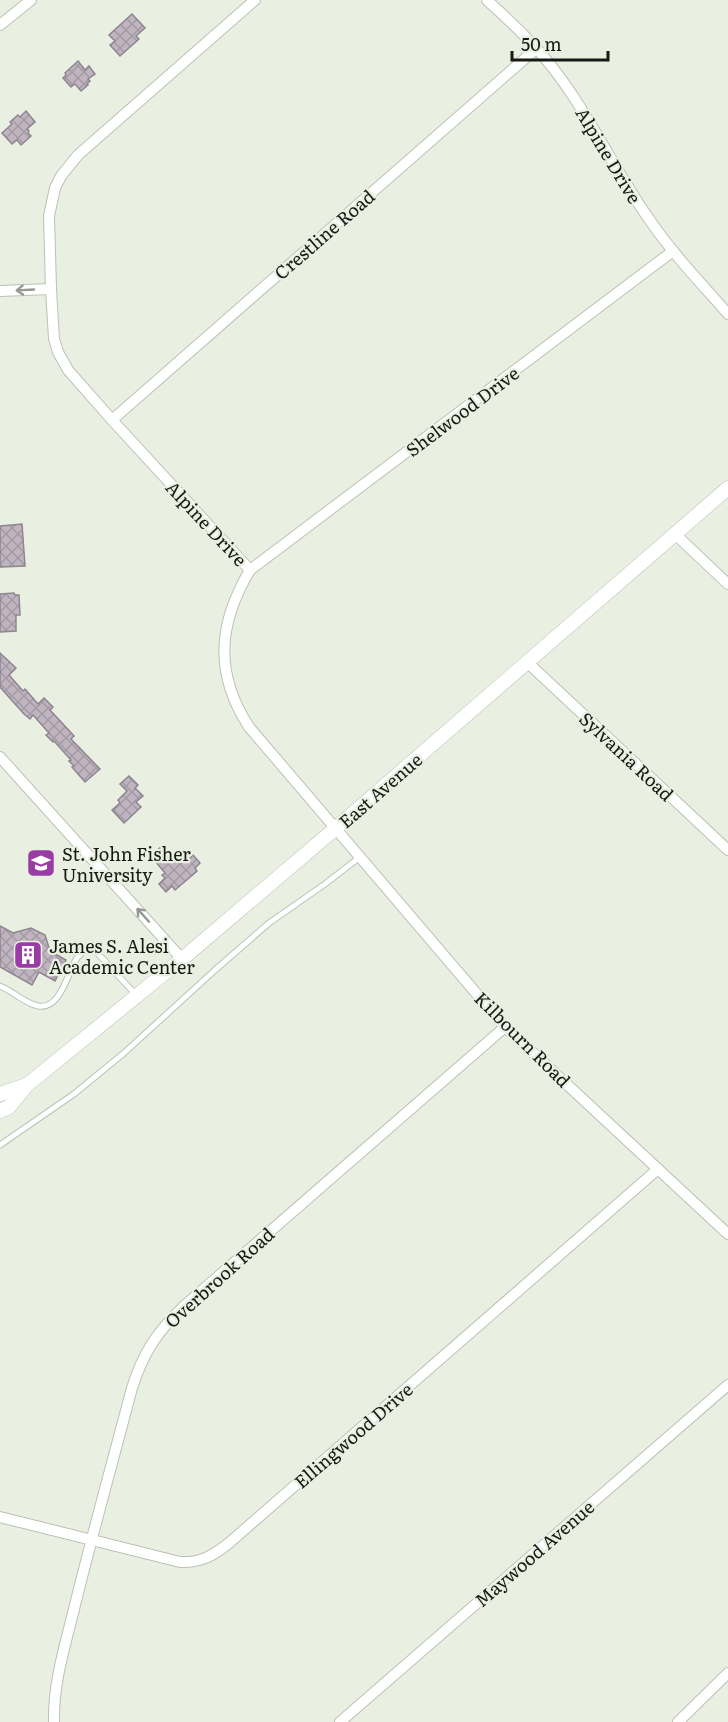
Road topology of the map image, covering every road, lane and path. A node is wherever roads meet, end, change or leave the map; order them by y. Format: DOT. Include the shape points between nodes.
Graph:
graph roads {
  1 [pos="31,0"];
  2 [pos="255,0"];
  3 [pos="487,0"];
  4 [pos="0,25"];
  5 [pos="537,48"];
  6 [pos="673,251"];
  7 [pos="51,289"];
  8 [pos="0,291"];
  9 [pos="728,314"];
  10 [pos="112,420"];
  11 [pos="728,488"];
  12 [pos="675,535"];
  13 [pos="250,570"];
  14 [pos="728,584"];
  15 [pos="527,662"];
  16 [pos="0,756"];
  17 [pos="336,828"];
  18 [pos="728,850"];
  19 [pos="360,856"];
  20 [pos="182,959"];
  21 [pos="0,986"];
  22 [pos="137,996"];
  23 [pos="505,1027"];
  24 [pos="27,1085"];
  25 [pos="0,1094"];
  26 [pos="3,1111"];
  27 [pos="0,1145"];
  28 [pos="658,1169"];
  29 [pos="728,1234"];
  30 [pos="728,1385"];
  31 [pos="0,1517"];
  32 [pos="92,1539"];
  33 [pos="728,1673"];
  34 [pos="54,1722"];
  35 [pos="340,1722"];
  36 [pos="678,1722"];
  1 -- 4 [label="street"];
  2 -- 7 [label="street, Alpine Drive" via="78,155 61,176 50,216"];
  3 -- 5 [label="street, Alpine Drive"];
  5 -- 6 [label="street, Alpine Drive"];
  5 -- 10 [label="street, Crestline Road"];
  6 -- 9 [label="street, Alpine Drive"];
  6 -- 13 [label="street, Shelwood Drive"];
  7 -- 8 [label="street, one-way"];
  7 -- 10 [label="street, Alpine Drive" via="58,352 68,370"];
  10 -- 13 [label="street, Alpine Drive"];
  11 -- 12 [label="main road, East Avenue"];
  12 -- 14 [label="street"];
  12 -- 15 [label="main road, East Avenue"];
  13 -- 17 [label="street, Alpine Drive" via="228,621 225,663 230,692 249,727"];
  15 -- 17 [label="main road, East Avenue"];
  15 -- 18 [label="street, Sylvania Road"];
  20 -- 16 [label="street, one-way"];
  17 -- 19 [label="street, Kilbourn Road"];
  17 -- 20 [label="main road, East Avenue"];
  19 -- 23 [label="street, Kilbourn Road"];
  19 -- 27 [label="lane" via="269,923 74,1094"];
  20 -- 22 [label="main road, East Avenue"];
  21 -- 22 [label="lane" via="29,1003 49,1005 57,999 78,957 91,946"];
  22 -- 24 [label="main road, East Avenue"];
  23 -- 28 [label="street, Kilbourn Road"];
  23 -- 32 [label="street, Overbrook Road" via="192,1299 158,1333 134,1379"];
  24 -- 25 [label="main road, East Avenue"];
  24 -- 26 [label="main road, East Avenue"];
  28 -- 29 [label="street, Kilbourn Road"];
  28 -- 32 [label="street, Ellingwood Drive" via="217,1553 180,1563"];
  30 -- 35 [label="street, Maywood Avenue"];
  31 -- 32 [label="street, Ellingwood Drive"];
  32 -- 34 [label="street, Overbrook Road" via="57,1679"];
  33 -- 36 [label="street"];
}
